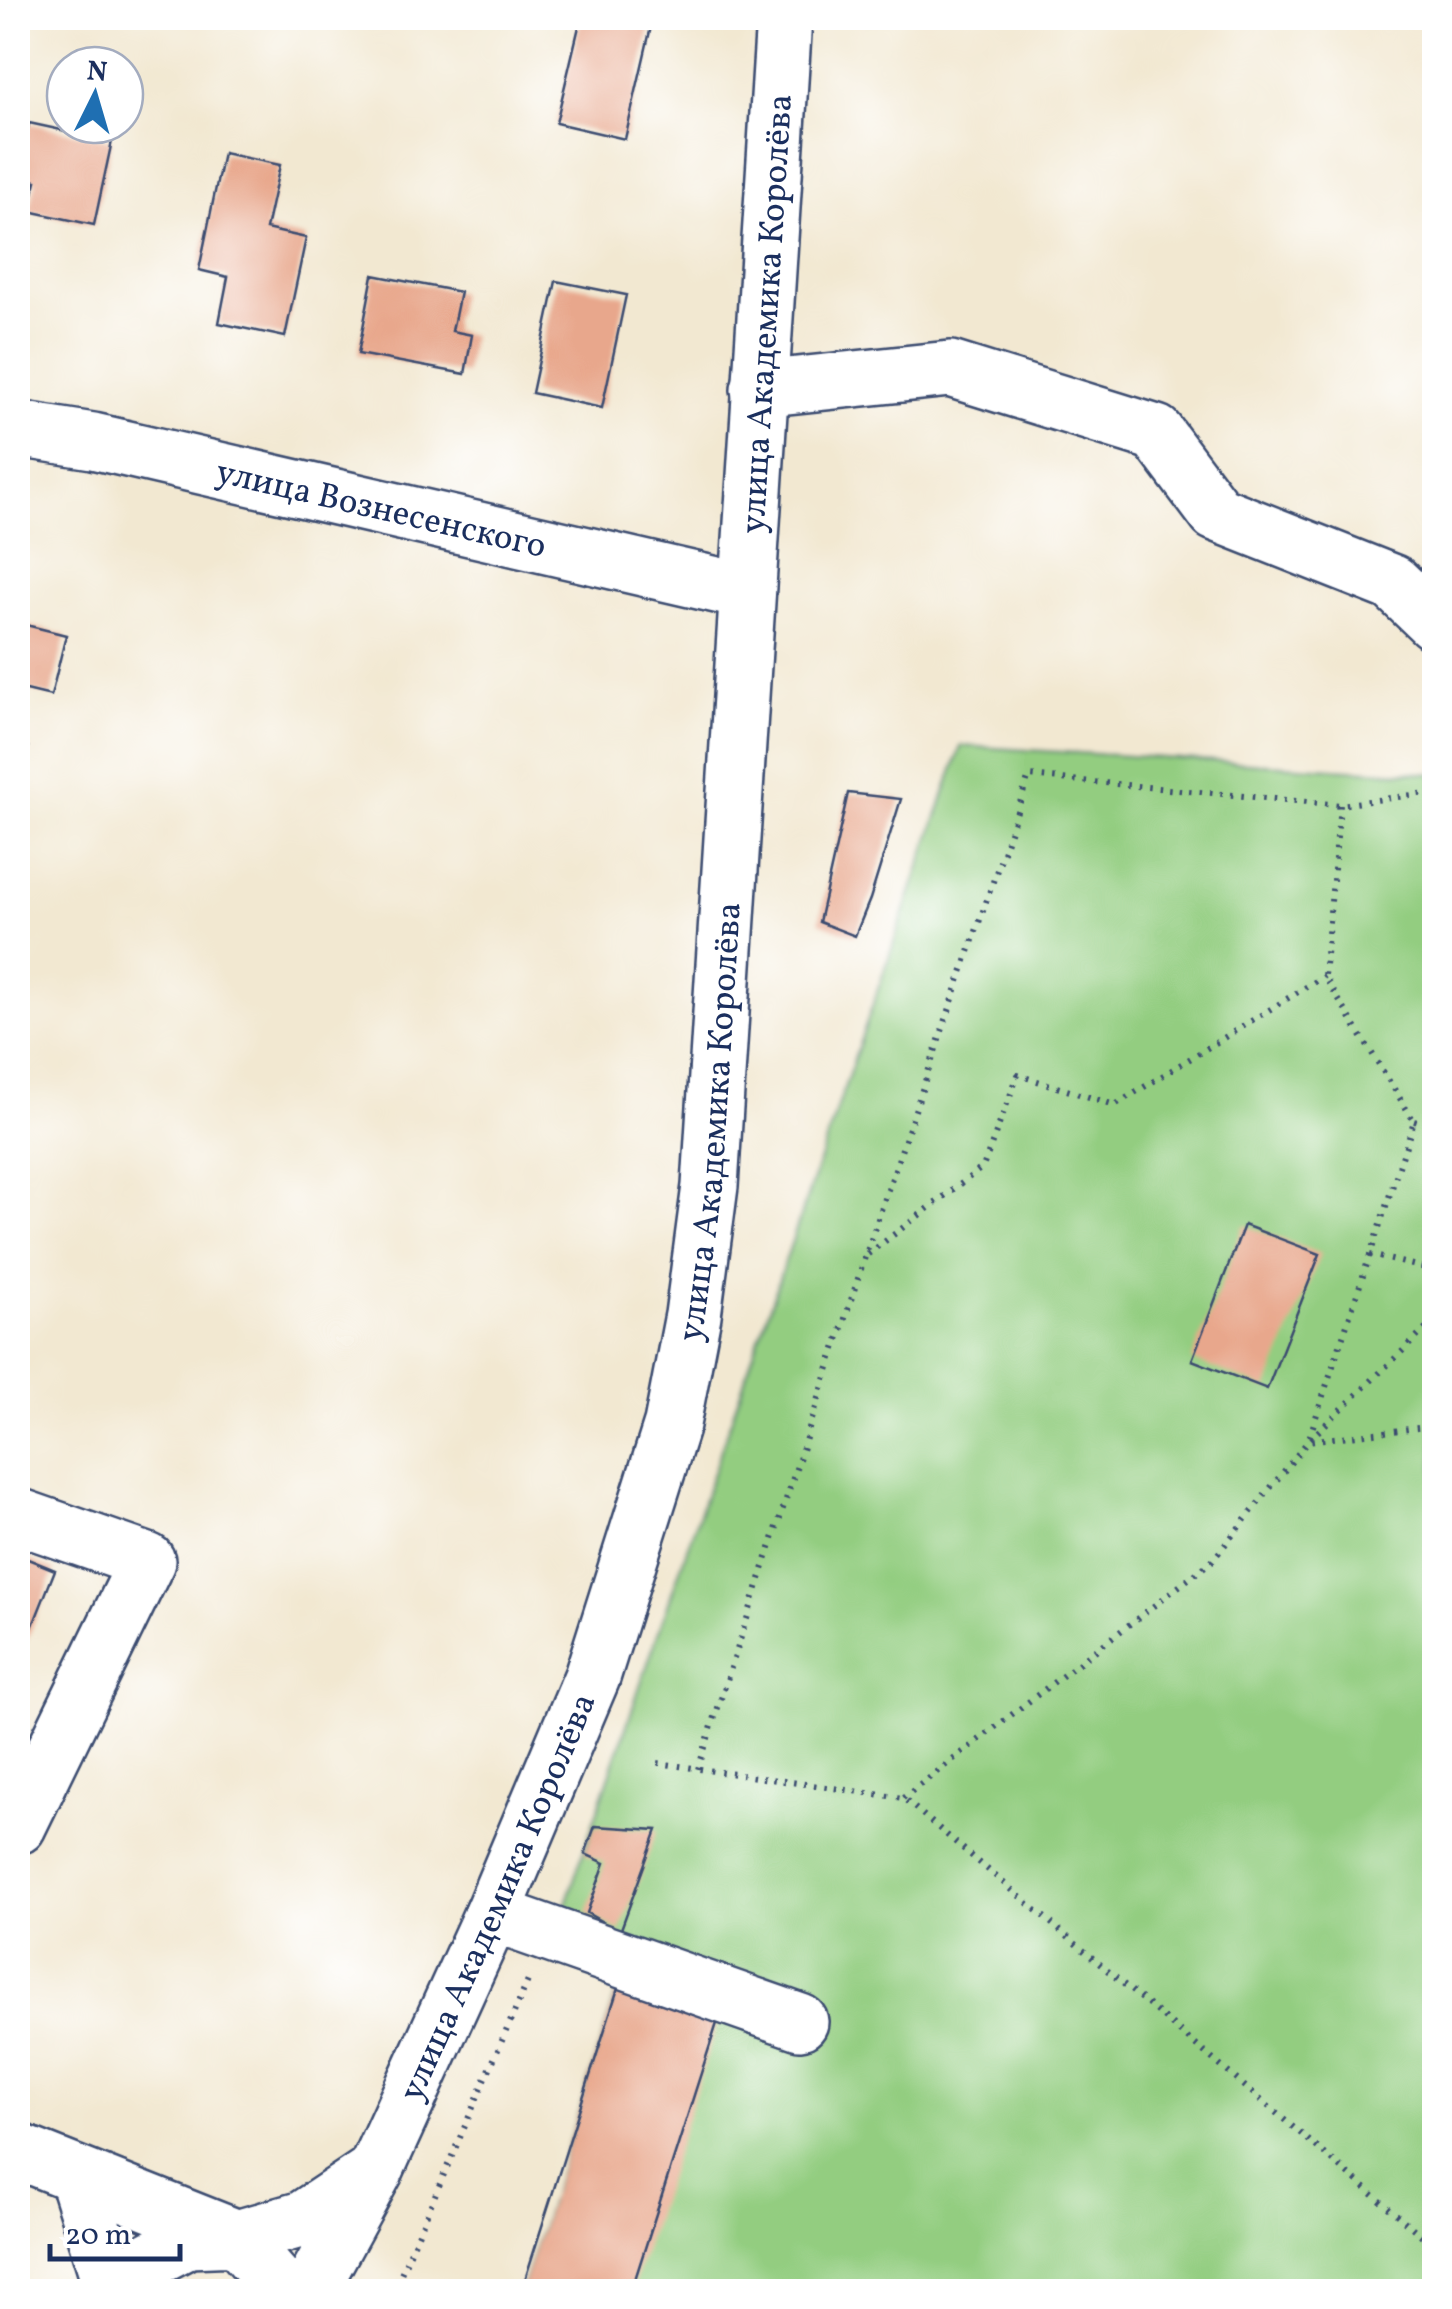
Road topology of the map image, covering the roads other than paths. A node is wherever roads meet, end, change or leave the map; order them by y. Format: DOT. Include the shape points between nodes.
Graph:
graph roads {
  1 [pos="784,18"];
  2 [pos="759,389"];
  3 [pos="18,430"];
  4 [pos="748,592"];
  5 [pos="1434,622"];
  6 [pos="18,1516"];
  7 [pos="18,1826"];
  8 [pos="492,1914"];
  9 [pos="800,2022"];
  10 [pos="18,2151"];
  11 [pos="376,2171"];
  12 [pos="76,2175"];
  13 [pos="237,2238"];
  14 [pos="113,2292"];
  15 [pos="277,2292"];
  16 [pos="310,2292"];
  1 -- 2 [label="street, улица Академика Королёва"];
  2 -- 4 [label="street, улица Академика Королёва"];
  2 -- 5 [label="street" via="950,369 1156,434 1216,513 1393,583"];
  3 -- 4 [label="street, улица Вознесенского"];
  4 -- 8 [label="street, улица Академика Королёва" via="710,1186 672,1424 592,1678"];
  6 -- 7 [label="street" via="147,1561"];
  8 -- 9 [label="street"];
  8 -- 11 [label="street, улица Академика Королёва"];
  10 -- 12 [label="street"];
  11 -- 13 [label="street" via="303,2219"];
  11 -- 16 [label="street, улица Академика Королёва"];
  12 -- 13 [label="street"];
  12 -- 14 [label="street"];
  13 -- 14 [label="street" via="188,2240 146,2262"];
  13 -- 15 [label="street" via="274,2279"];
}
